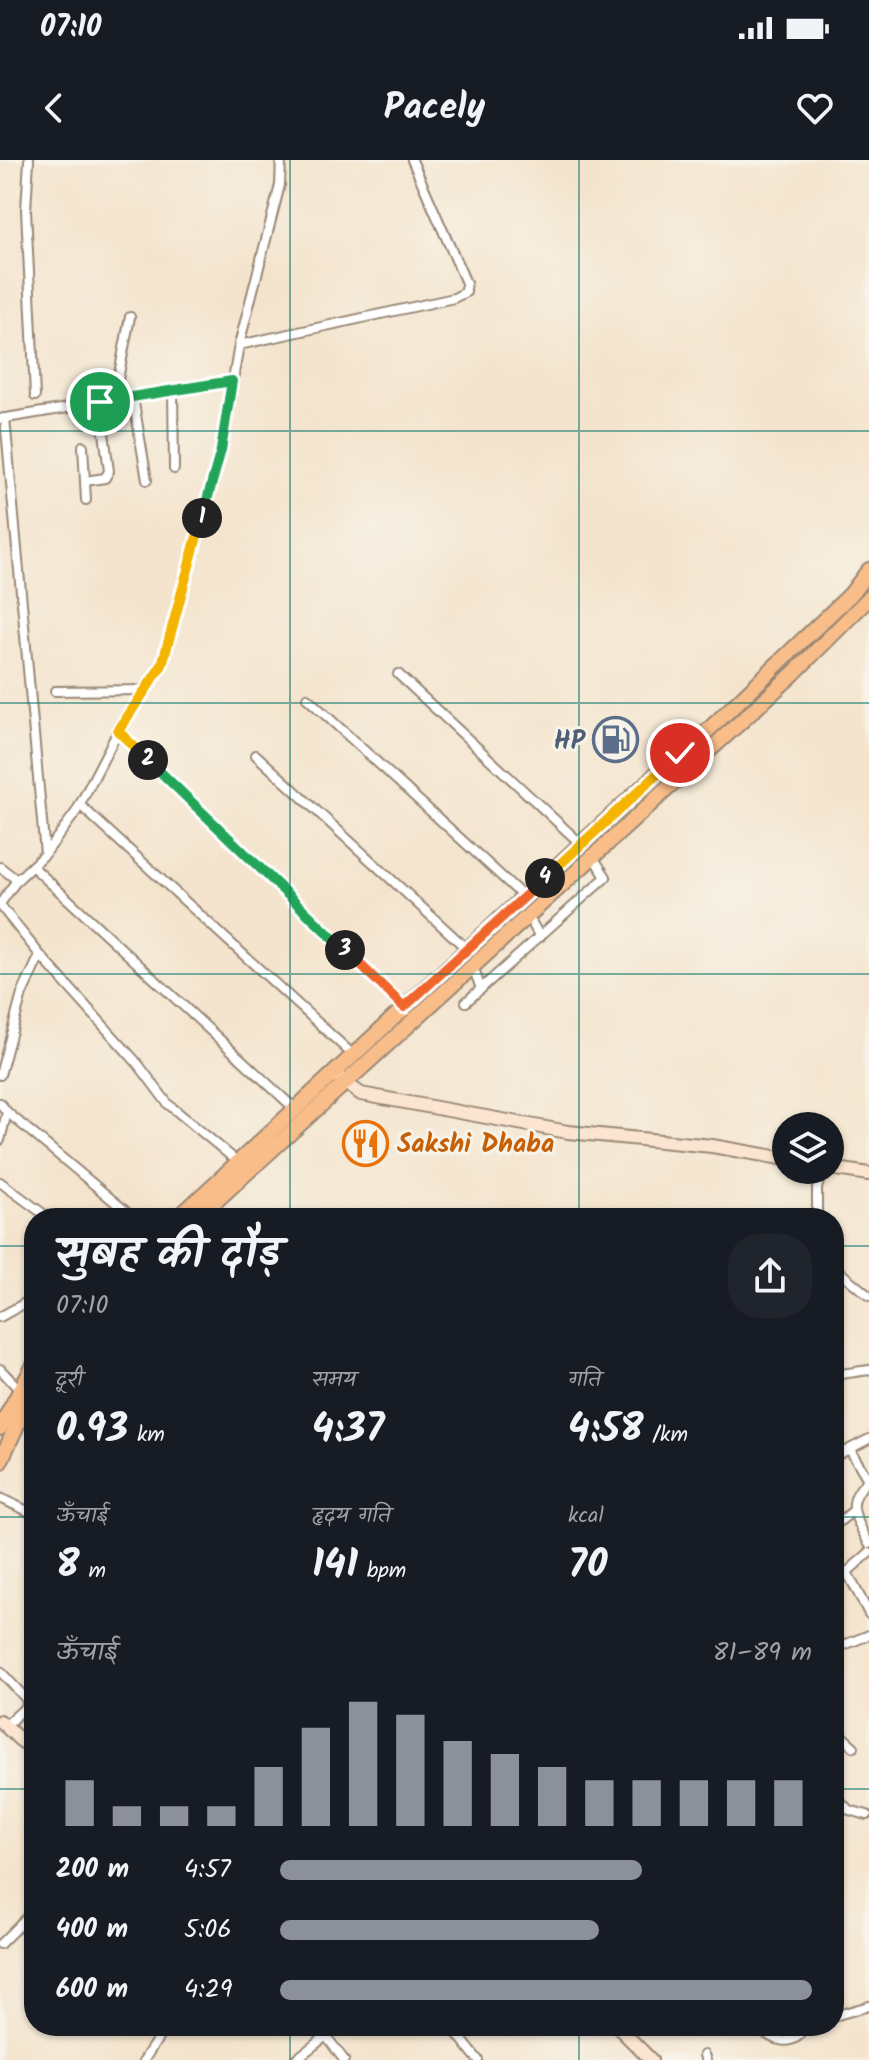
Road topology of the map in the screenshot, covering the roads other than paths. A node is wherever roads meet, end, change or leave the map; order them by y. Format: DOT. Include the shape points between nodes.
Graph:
graph roads {
  1 [pos="29,160"];
  2 [pos="281,160"];
  3 [pos="412,160"];
  4 [pos="130,317"];
  5 [pos="239,345"];
  6 [pos="232,381"];
  7 [pos="173,390"];
  8 [pos="35,396"];
  9 [pos="133,397"];
  10 [pos="114,400"];
  11 [pos="100,402"];
  12 [pos="2,418"];
  13 [pos="83,446"];
  14 [pos="174,469"];
  15 [pos="147,480"];
  16 [pos="85,481"];
  17 [pos="86,500"];
  18 [pos="869,570"];
  19 [pos="869,598"];
  20 [pos="398,674"];
  21 [pos="146,690"];
  22 [pos="55,691"];
  23 [pos="307,698"];
  24 [pos="118,731"];
  25 [pos="256,755"];
  26 [pos="80,805"];
  27 [pos="581,844"];
  28 [pos="45,854"];
  29 [pos="593,857"];
  30 [pos="32,866"];
  31 [pos="0,867"];
  32 [pos="17,880"];
  33 [pos="524,897"];
  34 [pos="0,905"];
  35 [pos="528,916"];
  36 [pos="503,917"];
  37 [pos="514,929"];
  38 [pos="540,937"];
  39 [pos="467,949"];
  40 [pos="40,955"];
  41 [pos="473,967"];
  42 [pos="481,989"];
  43 [pos="466,1002"];
  44 [pos="404,1007"];
  45 [pos="352,1054"];
  46 [pos="0,1075"];
  47 [pos="339,1078"];
  48 [pos="0,1103"];
  49 [pos="295,1109"];
  50 [pos="7,1112"];
  51 [pos="0,1140"];
  52 [pos="772,1157"];
  53 [pos="238,1162"];
  54 [pos="844,1170"];
  55 [pos="869,1174"];
  56 [pos="0,1182"];
  57 [pos="818,1184"];
  58 [pos="35,1208"];
  59 [pos="122,1208"];
  60 [pos="189,1208"];
  61 [pos="208,1208"];
  62 [pos="817,1208"];
  63 [pos="844,1274"];
  64 [pos="869,1296"];
  65 [pos="24,1304"];
  66 [pos="0,1317"];
  67 [pos="0,1369"];
  68 [pos="869,1370"];
  69 [pos="844,1374"];
  70 [pos="24,1387"];
  71 [pos="24,1393"];
  72 [pos="24,1422"];
  73 [pos="1,1425"];
  74 [pos="24,1426"];
  75 [pos="869,1439"];
  76 [pos="850,1450"];
  77 [pos="844,1453"];
  78 [pos="0,1462"];
  79 [pos="869,1481"];
  80 [pos="0,1498"];
  81 [pos="24,1509"];
  82 [pos="854,1510"];
  83 [pos="844,1518"];
  84 [pos="869,1544"];
  85 [pos="869,1553"];
  86 [pos="869,1614"];
  87 [pos="869,1635"];
  88 [pos="844,1645"];
  89 [pos="0,1671"];
  90 [pos="24,1696"];
  91 [pos="24,1710"];
  92 [pos="3,1724"];
  93 [pos="844,1738"];
  94 [pos="24,1741"];
  95 [pos="854,1747"];
  96 [pos="844,1805"];
  97 [pos="867,1815"];
  98 [pos="24,1920"];
  99 [pos="0,1944"];
  100 [pos="869,2006"];
  101 [pos="844,2013"];
  102 [pos="160,2036"];
  103 [pos="326,2036"];
  104 [pos="459,2036"];
  105 [pos="627,2036"];
  106 [pos="770,2036"];
  107 [pos="797,2036"];
  108 [pos="144,2060"];
  109 [pos="295,2060"];
  110 [pos="344,2060"];
  111 [pos="478,2060"];
  112 [pos="651,2060"];
  1 -- 8 [label="street" via="26,210"];
  2 -- 5 [label="street" via="280,185"];
  3 -- 5 [label="street" via="466,292"];
  4 -- 10 [label="street"];
  5 -- 6 [label="street"];
  6 -- 7 [label="street"];
  6 -- 21 [label="street" via="221,450 162,665"];
  7 -- 9 [label="street"];
  7 -- 14 [label="street"];
  9 -- 10 [label="street"];
  9 -- 15 [label="street"];
  10 -- 11 [label="street"];
  11 -- 12 [label="street"];
  11 -- 16 [label="street" via="109,471 105,478"];
  12 -- 28 [label="street"];
  13 -- 16 [label="street"];
  16 -- 17 [label="street"];
  18 -- 27 [label="main road" via="851,594"];
  19 -- 29 [label="main road"];
  20 -- 27 [label="street"];
  21 -- 22 [label="street"];
  21 -- 24 [label="street"];
  23 -- 33 [label="street"];
  24 -- 26 [label="street"];
  24 -- 44 [label="street"];
  25 -- 39 [label="street"];
  26 -- 28 [label="street"];
  26 -- 45 [label="street"];
  27 -- 33 [label="main road"];
  28 -- 30 [label="street"];
  29 -- 35 [label="main road"];
  29 -- 38 [label="street" via="606,877"];
  30 -- 32 [label="street"];
  30 -- 49 [label="street"];
  31 -- 32 [label="street"];
  32 -- 34 [label="street"];
  33 -- 36 [label="main road"];
  34 -- 40 [label="street"];
  35 -- 37 [label="main road"];
  35 -- 38 [label="street"];
  36 -- 37 [label="main road"];
  36 -- 39 [label="main road"];
  37 -- 41 [label="main road"];
  38 -- 42 [label="street"];
  39 -- 44 [label="main road"];
  40 -- 46 [label="street" via="22,994"];
  40 -- 53 [label="street" via="168,1104"];
  41 -- 42 [label="street"];
  41 -- 47 [label="main road"];
  42 -- 43 [label="street"];
  44 -- 45 [label="main road"];
  45 -- 47 [label="main road"];
  47 -- 49 [label="main road"];
  47 -- 52 [label="street" via="361,1094 568,1132"];
  47 -- 61 [label="main road"];
  48 -- 50 [label="street"];
  49 -- 53 [label="main road"];
  50 -- 51 [label="street"];
  50 -- 59 [label="street"];
  53 -- 60 [label="main road"];
  54 -- 55 [label="street"];
  56 -- 58 [label="street"];
  57 -- 62 [label="street"];
  63 -- 64 [label="street"];
  65 -- 66 [label="street"];
  67 -- 70 [label="street"];
  68 -- 69 [label="street"];
  71 -- 73 [label="main road"];
  72 -- 73 [label="street"];
  74 -- 78 [label="main road"];
  75 -- 76 [label="street"];
  76 -- 77 [label="street"];
  76 -- 79 [label="street"];
  79 -- 82 [label="street" via="856,1492"];
  80 -- 81 [label="street"];
  82 -- 83 [label="street"];
  82 -- 84 [label="street"];
  85 -- 86 [label="street" via="847,1572"];
  87 -- 88 [label="street"];
  89 -- 90 [label="street"];
  91 -- 92 [label="street"];
  92 -- 94 [label="street"];
  93 -- 95 [label="street"];
  96 -- 97 [label="street"];
  98 -- 99 [label="street"];
  100 -- 101 [label="street"];
  102 -- 108 [label="street"];
  103 -- 109 [label="street"];
  103 -- 110 [label="street"];
  104 -- 111 [label="street"];
  105 -- 112 [label="street"];
  106 -- 107 [label="street" via="785,2042"];
}
